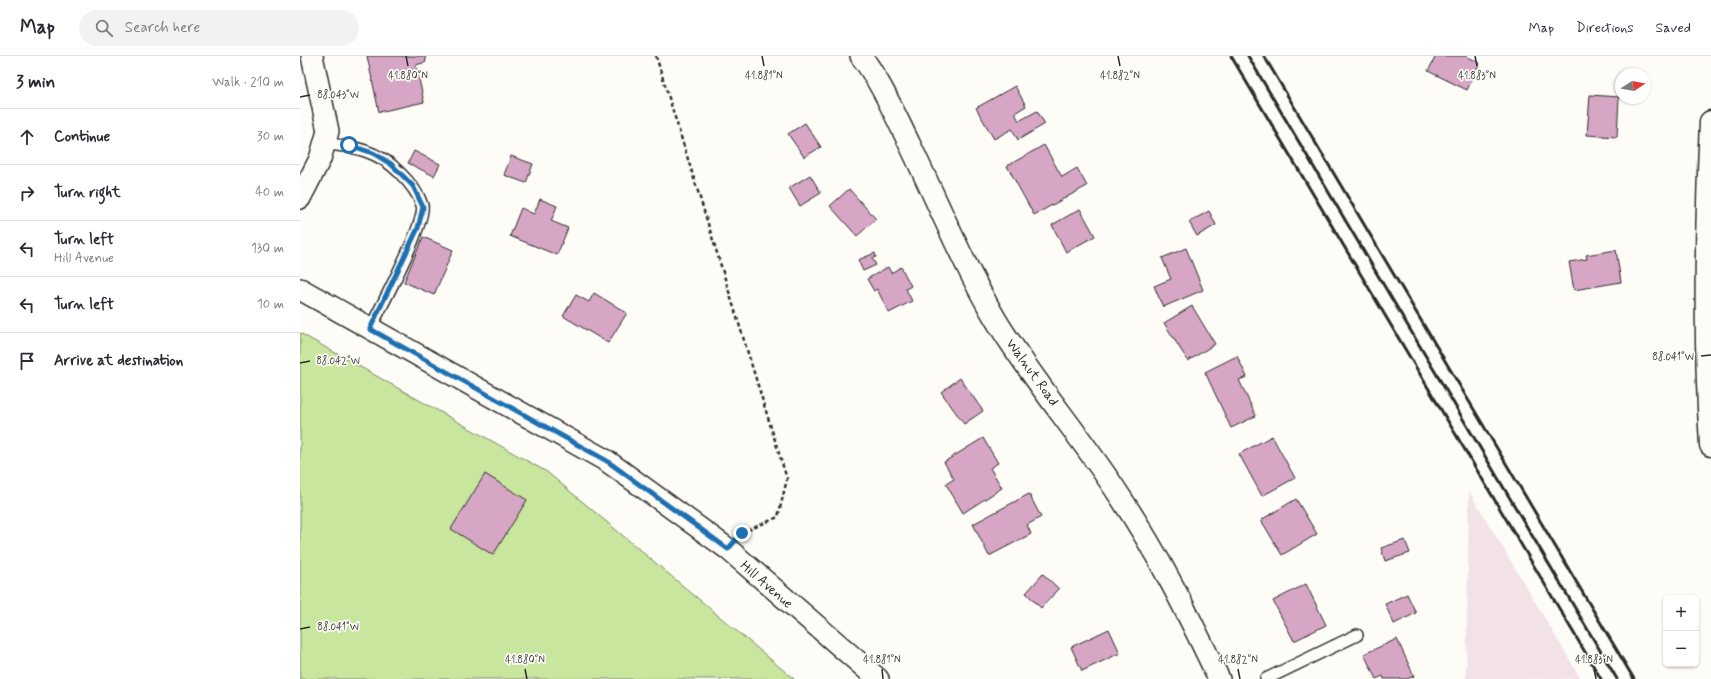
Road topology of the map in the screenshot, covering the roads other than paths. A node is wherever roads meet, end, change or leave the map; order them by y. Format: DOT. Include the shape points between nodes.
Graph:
graph roads {
  1 [pos="312,56"];
  2 [pos="862,56"];
  3 [pos="1711,122"];
  4 [pos="325,144"];
  5 [pos="300,198"];
  6 [pos="300,289"];
  7 [pos="370,329"];
  8 [pos="1711,445"];
  9 [pos="1357,635"];
  10 [pos="878,679"];
  11 [pos="1219,679"];
  12 [pos="1266,679"];
  1 -- 4 [label="street" via="328,130"];
  2 -- 11 [label="street, Walnut Road" via="898,120 996,320 1120,496 1158,558"];
  3 -- 8 [label="street" via="1706,271"];
  4 -- 5 [label="street" via="320,160"];
  4 -- 7 [label="lane" via="349,145 373,153 391,164 413,186 423,207 418,228"];
  6 -- 7 [label="street, Hill Avenue"];
  7 -- 10 [label="street, Hill Avenue" via="607,461 728,549"];
  9 -- 12 [label="lane"];
}
